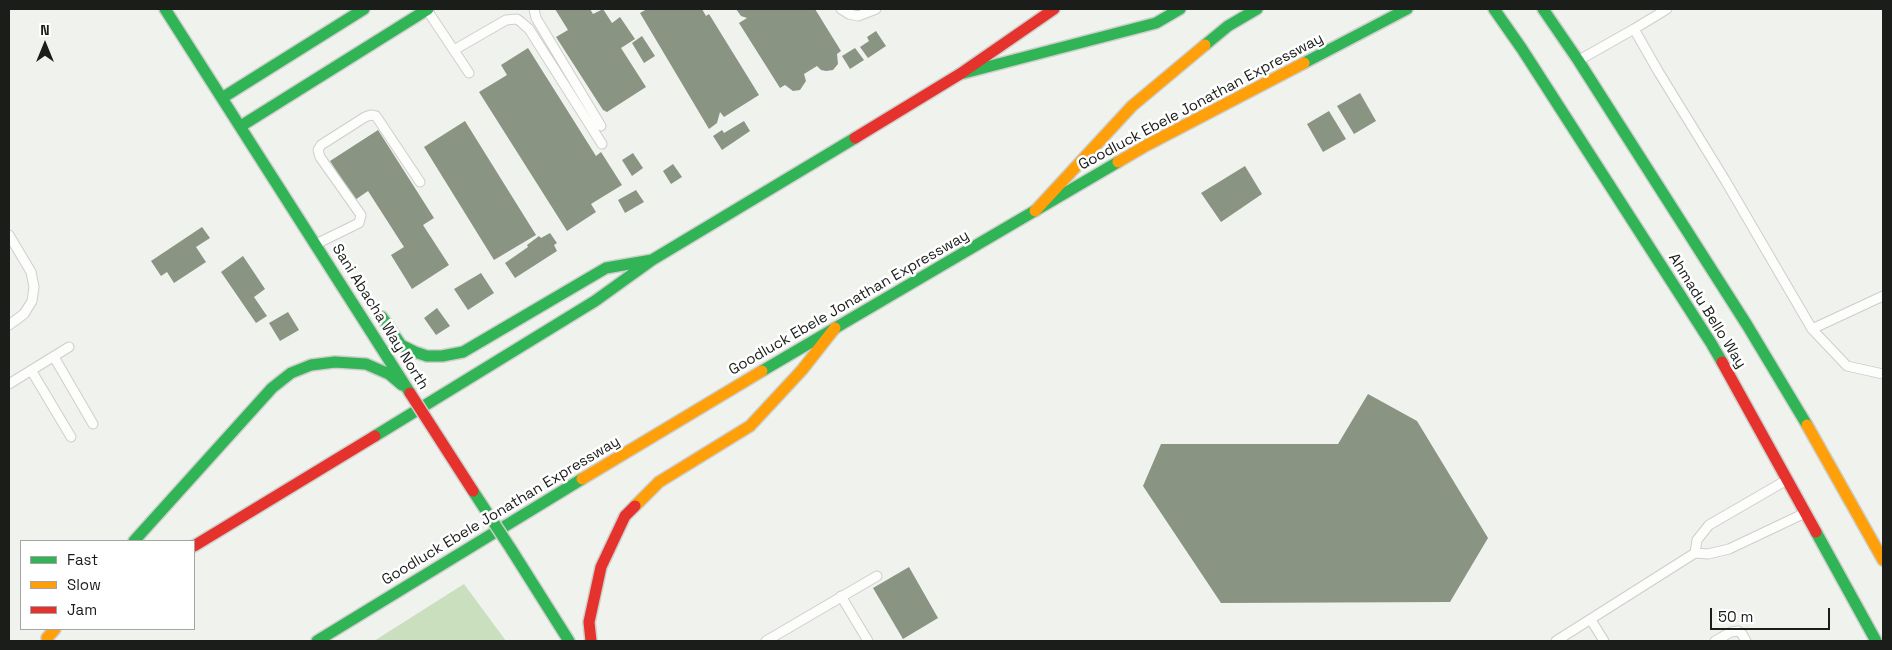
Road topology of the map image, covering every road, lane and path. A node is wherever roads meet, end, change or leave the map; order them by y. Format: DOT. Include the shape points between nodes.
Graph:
graph roads {
  1 [pos="165,9"];
  2 [pos="364,9"];
  3 [pos="428,9"];
  4 [pos="534,9"];
  5 [pos="841,9"];
  6 [pos="876,9"];
  7 [pos="1054,9"];
  8 [pos="1180,9"];
  9 [pos="1257,9"];
  10 [pos="1407,9"];
  11 [pos="1494,9"];
  12 [pos="1543,9"];
  13 [pos="1667,9"];
  14 [pos="1634,29"];
  15 [pos="454,50"];
  16 [pos="1578,60"];
  17 [pos="469,73"];
  18 [pos="960,74"];
  19 [pos="222,98"];
  20 [pos="242,126"];
  21 [pos="601,126"];
  22 [pos="602,144"];
  23 [pos="420,182"];
  24 [pos="1035,211"];
  25 [pos="9,235"];
  26 [pos="316,244"];
  27 [pos="652,260"];
  28 [pos="348,276"];
  29 [pos="1883,296"];
  30 [pos="373,303"];
  31 [pos="9,325"];
  32 [pos="835,328"];
  33 [pos="1812,329"];
  34 [pos="69,347"];
  35 [pos="54,357"];
  36 [pos="30,370"];
  37 [pos="1883,374"];
  38 [pos="9,384"];
  39 [pos="410,393"];
  40 [pos="93,424"];
  41 [pos="71,437"];
  42 [pos="1788,480"];
  43 [pos="1805,512"];
  44 [pos="135,540"];
  45 [pos="195,545"];
  46 [pos="1695,553"];
  47 [pos="1883,560"];
  48 [pos="876,576"];
  49 [pos="841,596"];
  50 [pos="1591,620"];
  51 [pos="54,630"];
  52 [pos="59,630"];
  53 [pos="44,640"];
  54 [pos="317,641"];
  55 [pos="569,641"];
  56 [pos="591,641"];
  57 [pos="766,641"];
  58 [pos="868,641"];
  59 [pos="1556,641"];
  60 [pos="1604,641"];
  61 [pos="1716,641"];
  62 [pos="1746,641"];
  63 [pos="1876,641"];
  1 -- 19 [label="main road, Sani Abacha Way North"];
  2 -- 19 [label="main road"];
  3 -- 15 [label="lane"];
  3 -- 20 [label="main road"];
  4 -- 21 [label="lane" via="536,18"];
  5 -- 6 [label="lane" via="858,16"];
  7 -- 18 [label="main road"];
  8 -- 18 [label="main road" via="1156,23"];
  9 -- 24 [label="main road" via="1228,26 1132,106"];
  10 -- 24 [label="main road, Goodluck Ebele Jonathan Expressway" via="1146,145"];
  11 -- 42 [label="main road, Ahmadu Bello Way" via="1711,343"];
  12 -- 16 [label="main road, Ahmadu Bello Way"];
  13 -- 14 [label="lane"];
  14 -- 16 [label="lane"];
  14 -- 33 [label="lane"];
  15 -- 17 [label="lane"];
  15 -- 22 [label="lane" via="506,20 517,19 528,29"];
  16 -- 47 [label="main road, Ahmadu Bello Way" via="1747,325"];
  18 -- 27 [label="main road"];
  19 -- 20 [label="main road, Sani Abacha Way North"];
  20 -- 26 [label="main road, Sani Abacha Way North"];
  23 -- 26 [label="lane" via="376,116 365,117 318,150 361,215 359,223"];
  24 -- 32 [label="main road, Goodluck Ebele Jonathan Expressway"];
  25 -- 31 [label="lane" via="30,272 34,287 32,301 24,314"];
  26 -- 28 [label="main road"];
  26 -- 39 [label="main road, Sani Abacha Way North"];
  27 -- 30 [label="main road" via="606,268 463,352 442,356 427,356 401,345"];
  27 -- 45 [label="main road" via="596,301"];
  29 -- 33 [label="lane"];
  32 -- 54 [label="main road, Goodluck Ebele Jonathan Expressway"];
  32 -- 56 [label="main road" via="802,370 750,426 658,482 625,516 601,567 590,622"];
  33 -- 37 [label="lane" via="1847,366"];
  34 -- 35 [label="lane"];
  35 -- 36 [label="lane"];
  35 -- 40 [label="lane"];
  36 -- 38 [label="lane"];
  36 -- 41 [label="lane"];
  39 -- 44 [label="main road" via="389,374 366,364 335,362 311,365 291,373 272,388"];
  39 -- 55 [label="main road, Sani Abacha Way North, bridge"];
  42 -- 43 [label="main road, Ahmadu Bello Way"];
  42 -- 46 [label="lane" via="1709,525 1697,540"];
  43 -- 46 [label="lane" via="1728,549 1708,554"];
  43 -- 63 [label="main road, Ahmadu Bello Way"];
  46 -- 50 [label="lane"];
  48 -- 49 [label="lane"];
  49 -- 57 [label="lane"];
  49 -- 58 [label="lane"];
  50 -- 59 [label="lane"];
  50 -- 60 [label="lane"];
  51 -- 53 [label="main road"];
  52 -- 53 [label="main road"];
  61 -- 62 [label="lane" via="1738,631"];
}
